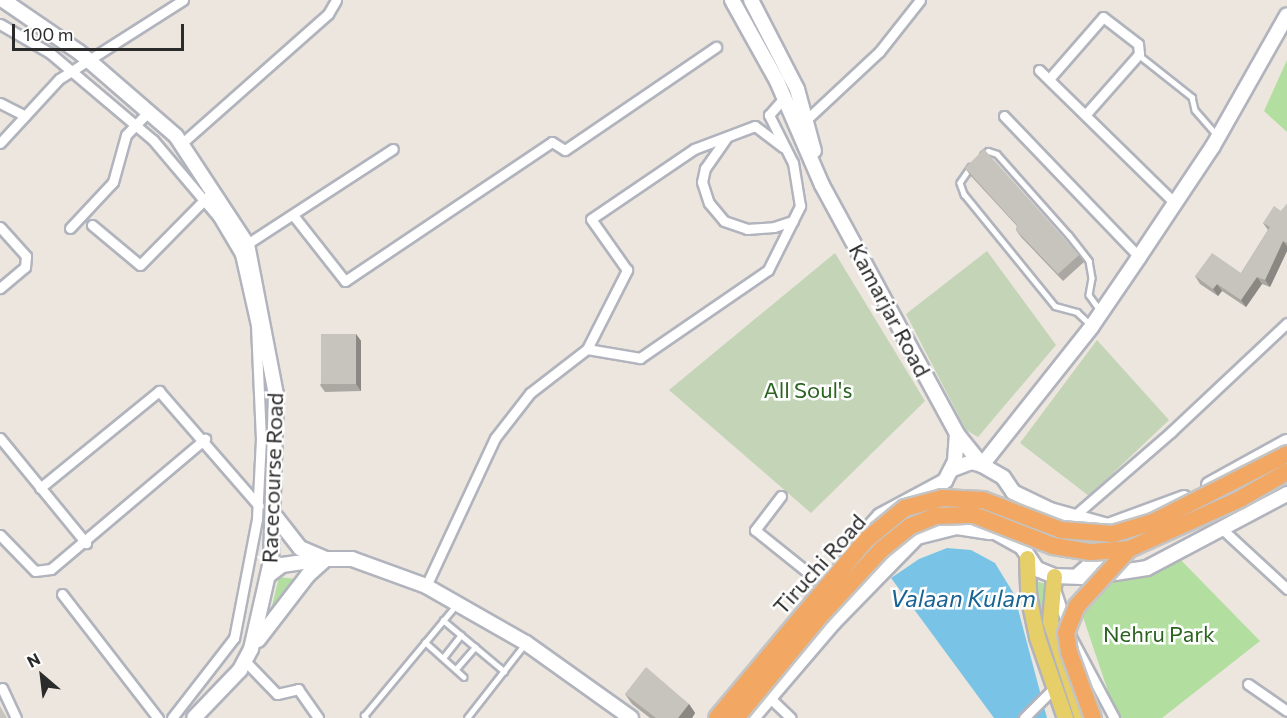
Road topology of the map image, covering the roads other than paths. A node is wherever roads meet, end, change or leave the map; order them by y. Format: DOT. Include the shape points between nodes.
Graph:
graph roads {
  1 [pos="3,0"];
  2 [pos="183,0"];
  3 [pos="336,0"];
  4 [pos="732,0"];
  5 [pos="751,0"];
  6 [pos="920,0"];
  7 [pos="1287,15"];
  8 [pos="0,24"];
  9 [pos="716,46"];
  10 [pos="1139,54"];
  11 [pos="91,61"];
  12 [pos="1039,70"];
  13 [pos="73,72"];
  14 [pos="1049,79"];
  15 [pos="784,98"];
  16 [pos="0,103"];
  17 [pos="148,112"];
  18 [pos="1085,115"];
  19 [pos="25,116"];
  20 [pos="1004,116"];
  21 [pos="806,120"];
  22 [pos="136,125"];
  23 [pos="727,137"];
  24 [pos="1219,137"];
  25 [pos="0,143"];
  26 [pos="181,144"];
  27 [pos="393,150"];
  28 [pos="786,150"];
  29 [pos="822,185"];
  30 [pos="208,196"];
  31 [pos="1175,203"];
  32 [pos="293,215"];
  33 [pos="793,221"];
  34 [pos="92,225"];
  35 [pos="0,227"];
  36 [pos="70,228"];
  37 [pos="247,244"];
  38 [pos="1139,257"];
  39 [pos="0,288"];
  40 [pos="1102,311"];
  41 [pos="1287,323"];
  42 [pos="1092,326"];
  43 [pos="587,349"];
  44 [pos="957,434"];
  45 [pos="0,438"];
  46 [pos="205,439"];
  47 [pos="1287,442"];
  48 [pos="1287,454"];
  49 [pos="982,465"];
  50 [pos="953,469"];
  51 [pos="1287,472"];
  52 [pos="945,481"];
  53 [pos="40,488"];
  54 [pos="1012,492"];
  55 [pos="781,496"];
  56 [pos="1285,500"];
  57 [pos="258,506"];
  58 [pos="1044,506"];
  59 [pos="275,516"];
  60 [pos="1073,518"];
  61 [pos="1108,526"];
  62 [pos="957,527"];
  63 [pos="1221,528"];
  64 [pos="986,531"];
  65 [pos="0,535"];
  66 [pos="86,543"];
  67 [pos="1129,549"];
  68 [pos="1025,553"];
  69 [pos="326,559"];
  70 [pos="269,575"];
  71 [pos="1077,576"];
  72 [pos="1054,581"];
  73 [pos="820,582"];
  74 [pos="426,586"];
  75 [pos="1287,589"];
  76 [pos="62,594"];
  77 [pos="457,604"];
  78 [pos="443,620"];
  79 [pos="461,635"];
  80 [pos="425,642"];
  81 [pos="526,643"];
  82 [pos="475,647"];
  83 [pos="248,655"];
  84 [pos="443,658"];
  85 [pos="456,669"];
  86 [pos="504,671"];
  87 [pos="464,677"];
  88 [pos="1248,684"];
  89 [pos="2,688"];
  90 [pos="1054,688"];
  91 [pos="770,697"];
  92 [pos="1287,711"];
  93 [pos="16,718"];
  94 [pos="158,718"];
  95 [pos="172,718"];
  96 [pos="195,718"];
  97 [pos="318,718"];
  98 [pos="366,718"];
  99 [pos="467,718"];
  100 [pos="631,718"];
  101 [pos="709,718"];
  102 [pos="717,718"];
  103 [pos="736,718"];
  104 [pos="752,718"];
  105 [pos="791,718"];
  106 [pos="1024,718"];
  107 [pos="1065,718"];
  108 [pos="1082,718"];
  109 [pos="1093,718"];
  110 [pos="1114,718"];
  1 -- 11 [label="street, Racecourse Road"];
  2 -- 11 [label="street"];
  3 -- 26 [label="street" via="328,14"];
  4 -- 15 [label="street, Kamarjar Road"];
  5 -- 21 [label="street, Kamarjar Road" via="797,89"];
  6 -- 21 [label="street" via="879,52"];
  7 -- 24 [label="street"];
  8 -- 13 [label="street"];
  9 -- 32 [label="street" via="565,150 552,142 345,281"];
  10 -- 14 [label="street" via="1138,45 1103,17"];
  10 -- 18 [label="street"];
  10 -- 24 [label="lane" via="1192,97 1195,110"];
  11 -- 13 [label="street"];
  11 -- 17 [label="street, Racecourse Road"];
  12 -- 14 [label="street"];
  13 -- 19 [label="street" via="59,79"];
  13 -- 22 [label="street"];
  14 -- 18 [label="street"];
  15 -- 28 [label="street" via="769,115"];
  15 -- 29 [label="street, Kamarjar Road"];
  16 -- 19 [label="street"];
  17 -- 22 [label="street"];
  17 -- 26 [label="street, Racecourse Road"];
  18 -- 31 [label="street"];
  19 -- 25 [label="street"];
  20 -- 38 [label="street"];
  21 -- 29 [label="street, Kamarjar Road"];
  22 -- 30 [label="street"];
  22 -- 36 [label="street" via="126,135 113,182"];
  23 -- 28 [label="street" via="755,126"];
  23 -- 33 [label="street" via="705,168 702,182 709,203 724,221 747,229 774,228"];
  23 -- 43 [label="street" via="694,149 591,219 627,270"];
  24 -- 31 [label="street"];
  26 -- 30 [label="street, Racecourse Road"];
  27 -- 32 [label="street"];
  28 -- 33 [label="street" via="793,163 800,206"];
  29 -- 44 [label="street, Kamarjar Road"];
  30 -- 34 [label="street" via="140,265"];
  30 -- 37 [label="street, Racecourse Road"];
  30 -- 57 [label="street" via="240,254 256,325 261,427"];
  31 -- 38 [label="street"];
  32 -- 37 [label="street"];
  33 -- 43 [label="street" via="768,270 640,357"];
  35 -- 39 [label="street" via="27,256 25,267"];
  37 -- 59 [label="street, Racecourse Road" via="276,394"];
  38 -- 40 [label="street"];
  40 -- 42 [label="street"];
  40 -- 42 [label="lane" via="1090,298 1089,261 997,154 988,151 963,176 964,194 1055,306 1077,312"];
  41 -- 60 [label="street" via="1172,432"];
  42 -- 49 [label="street"];
  43 -- 74 [label="street" via="530,393 495,438"];
  44 -- 49 [label="street, Kamarjar Road"];
  44 -- 50 [label="street"];
  45 -- 53 [label="street"];
  46 -- 53 [label="street" via="159,391"];
  46 -- 57 [label="street"];
  46 -- 66 [label="street"];
  47 -- 61 [label="street" via="1178,501"];
  48 -- 102 [label="highway, Tiruchi Road, bridge" via="1154,522 1113,534 1061,530 983,500 942,498 905,508 866,540"];
  49 -- 50 [label="street" via="971,462"];
  49 -- 54 [label="street" via="1003,477"];
  50 -- 52 [label="street"];
  51 -- 67 [label="highway, Tiruchi Road, bridge" via="1230,504"];
  52 -- 62 [label="street" via="943,505"];
  52 -- 73 [label="street" via="880,516"];
  53 -- 66 [label="street"];
  54 -- 58 [label="street"];
  54 -- 64 [label="street" via="1012,513"];
  55 -- 73 [label="street" via="754,531"];
  56 -- 63 [label="street"];
  57 -- 59 [label="street"];
  57 -- 95 [label="street" via="234,638"];
  58 -- 60 [label="street"];
  58 -- 68 [label="street" via="1024,528"];
  59 -- 69 [label="street" via="291,541"];
  59 -- 70 [label="street, Racecourse Road"];
  60 -- 61 [label="street"];
  61 -- 71 [label="street" via="1098,558"];
  62 -- 64 [label="street"];
  62 -- 91 [label="street" via="917,537 893,558"];
  63 -- 71 [label="street" via="1148,568"];
  63 -- 75 [label="street"];
  64 -- 68 [label="street"];
  65 -- 66 [label="street" via="35,571 51,569"];
  67 -- 103 [label="highway, Tiruchi Road, bridge" via="1090,552 1053,546 974,515 936,516 911,526 881,550 821,615"];
  67 -- 109 [label="highway, bridge" via="1077,606 1066,633"];
  68 -- 72 [label="street" via="1037,569"];
  68 -- 90 [label="main road" via="1028,595"];
  69 -- 70 [label="street" via="282,565"];
  69 -- 74 [label="street" via="352,559"];
  69 -- 83 [label="street" via="308,575"];
  70 -- 83 [label="street, Racecourse Road"];
  71 -- 72 [label="street"];
  72 -- 108 [label="main road" via="1050,621"];
  72 -- 110 [label="street" via="1071,636"];
  73 -- 101 [label="street"];
  74 -- 77 [label="street"];
  76 -- 94 [label="street"];
  77 -- 78 [label="lane"];
  77 -- 81 [label="street"];
  78 -- 79 [label="lane"];
  78 -- 80 [label="lane"];
  79 -- 82 [label="lane"];
  79 -- 84 [label="lane"];
  80 -- 84 [label="lane"];
  80 -- 98 [label="lane"];
  81 -- 86 [label="lane"];
  81 -- 100 [label="street"];
  82 -- 85 [label="lane"];
  82 -- 86 [label="lane"];
  83 -- 96 [label="street, Racecourse Road"];
  83 -- 97 [label="street" via="277,694 298,689"];
  84 -- 85 [label="lane"];
  85 -- 87 [label="lane"];
  86 -- 99 [label="lane"];
  88 -- 92 [label="street"];
  89 -- 93 [label="street"];
  90 -- 106 [label="street"];
  90 -- 107 [label="main road"];
  91 -- 104 [label="street"];
  91 -- 105 [label="street"];
}
